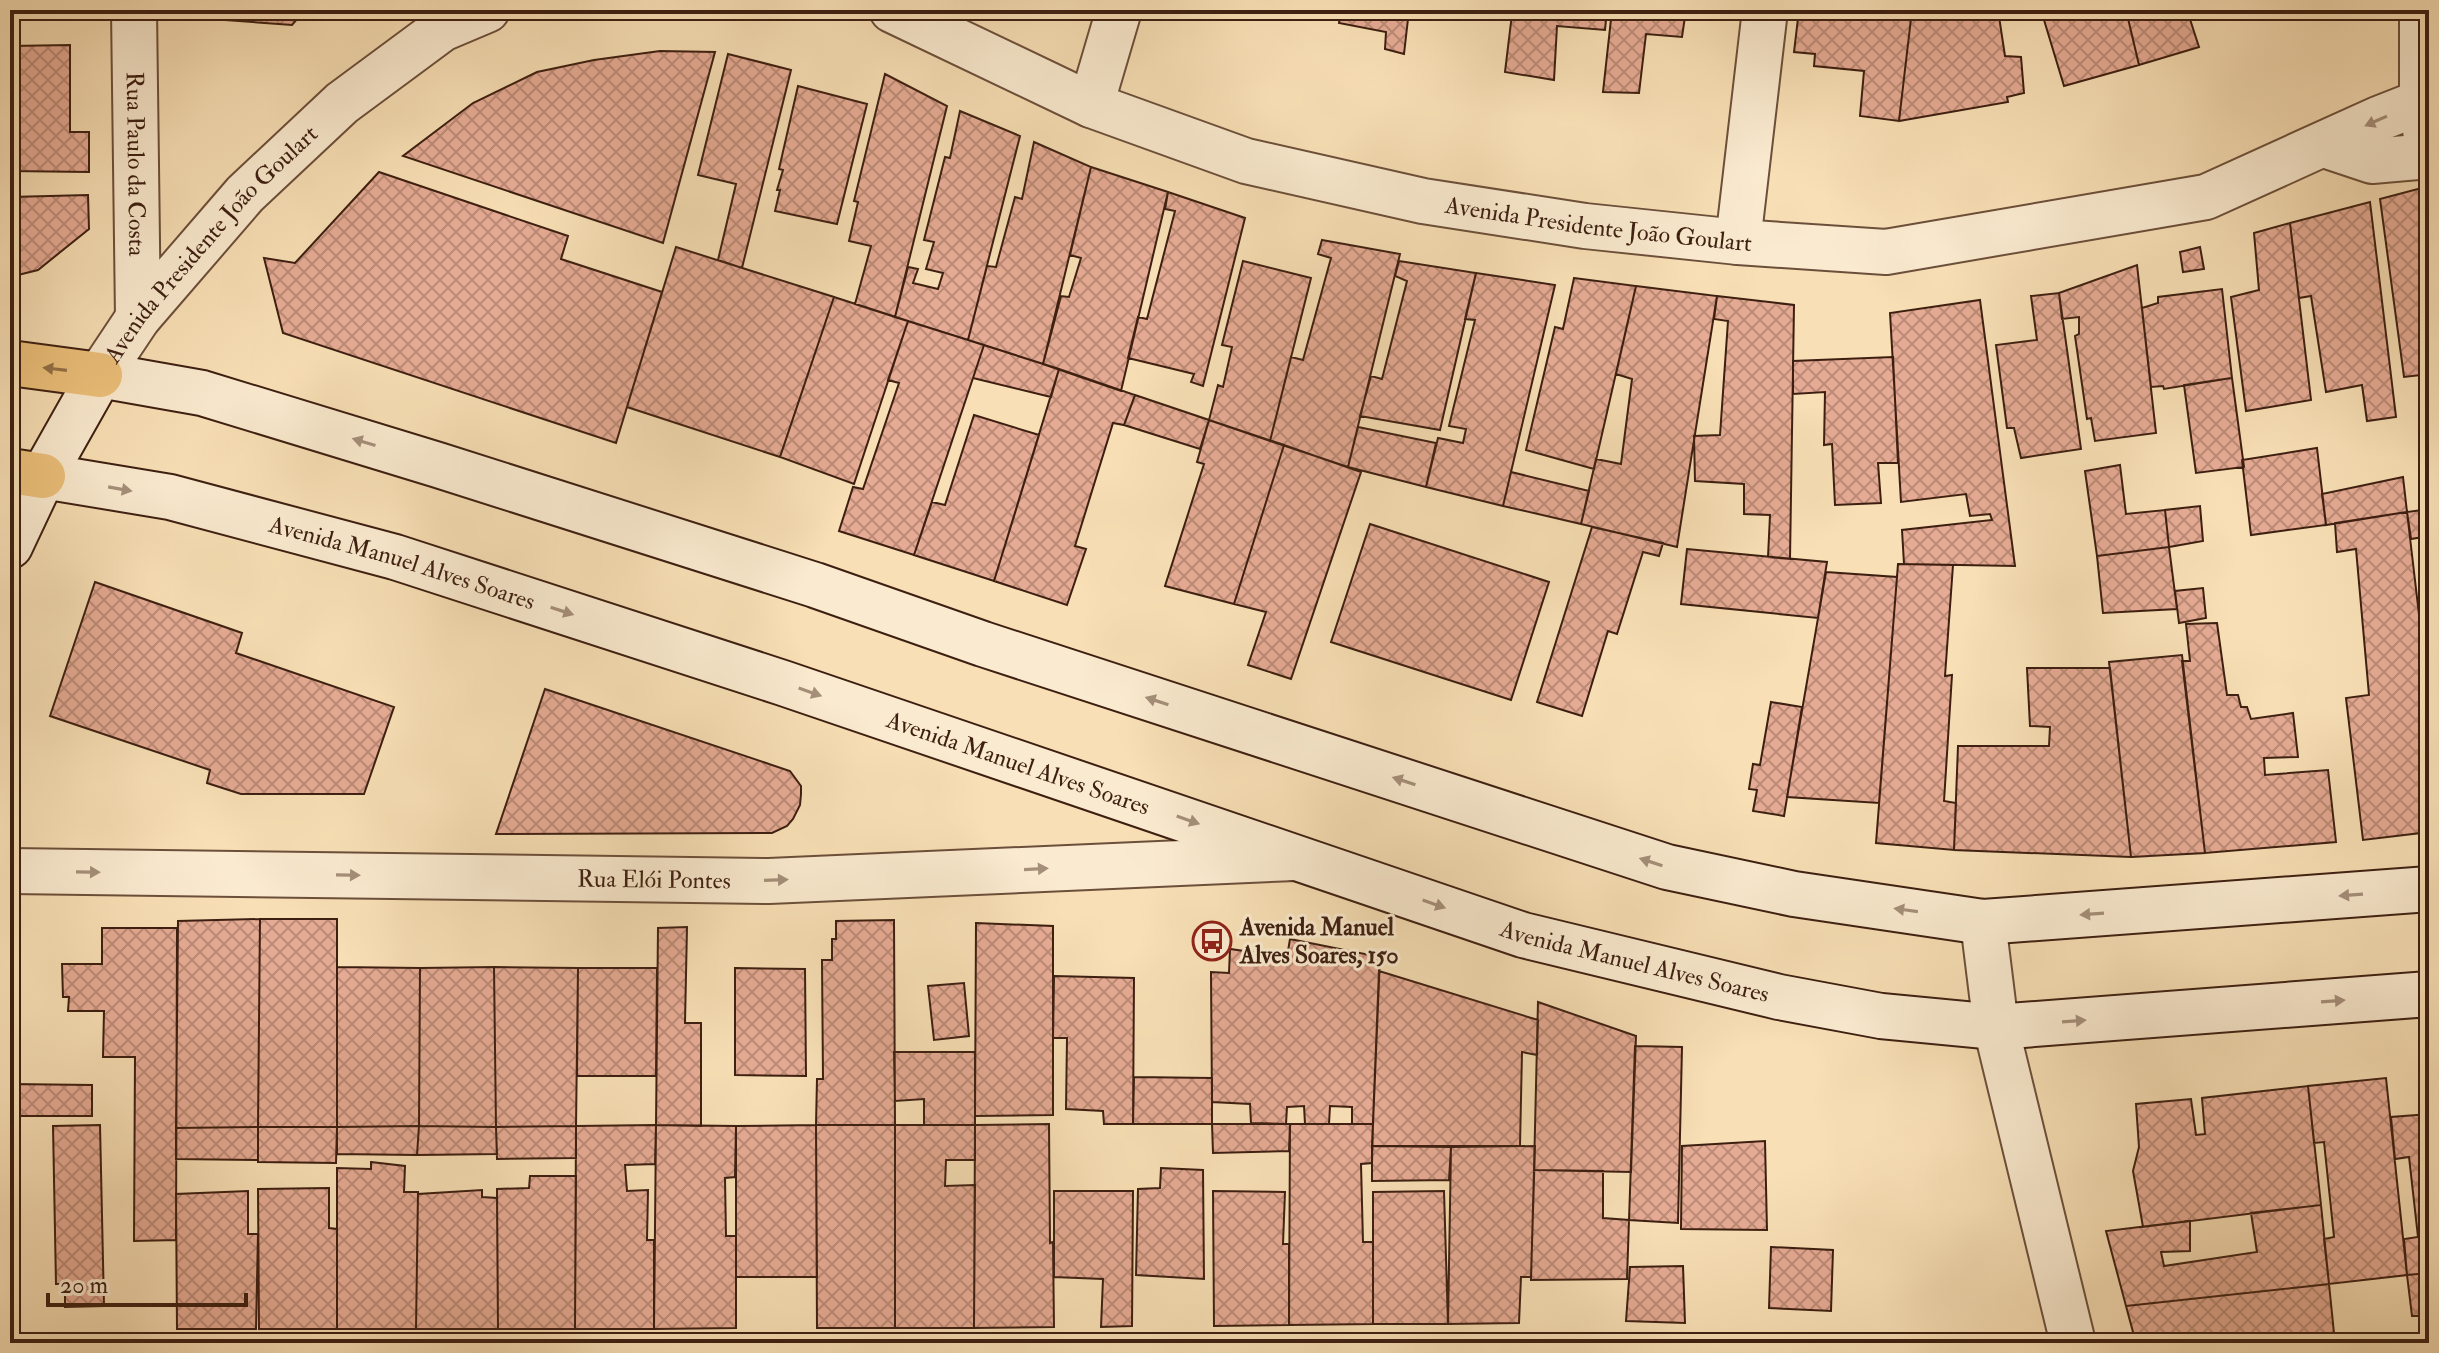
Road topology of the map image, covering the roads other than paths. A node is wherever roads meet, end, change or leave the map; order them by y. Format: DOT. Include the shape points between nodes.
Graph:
graph roads {
  1 [pos="134,10"];
  2 [pos="487,10"];
  3 [pos="892,10"];
  4 [pos="1119,10"];
  5 [pos="1765,10"];
  6 [pos="2422,10"];
  7 [pos="2426,100"];
  8 [pos="1091,105"];
  9 [pos="2324,145"];
  10 [pos="2428,156"];
  11 [pos="1738,242"];
  12 [pos="138,318"];
  13 [pos="10,363"];
  14 [pos="100,375"];
  15 [pos="27,473"];
  16 [pos="10,546"];
  17 [pos="1299,857"];
  18 [pos="10,871"];
  19 [pos="2429,889"];
  20 [pos="1983,922"];
  21 [pos="2429,994"];
  22 [pos="1996,1027"];
  23 [pos="2073,1343"];
  1 -- 12 [label="main road, Rua Paulo da Costa"];
  2 -- 12 [label="main road, Avenida Presidente João Goulart" via="442,29 342,103 245,194"];
  3 -- 8 [label="main road, Avenida Presidente João Goulart"];
  4 -- 8 [label="main road"];
  5 -- 11 [label="main road"];
  6 -- 7 [label="main road"];
  7 -- 9 [label="main road, Avenida Presidente João Goulart, one-way"];
  7 -- 10 [label="main road"];
  8 -- 11 [label="main road, Avenida Presidente João Goulart" via="1246,161 1423,201"];
  9 -- 10 [label="main road" via="2372,161"];
  9 -- 11 [label="main road, Avenida Presidente João Goulart" via="2206,197 1886,252"];
  12 -- 14 [label="main road, Avenida Presidente João Goulart"];
  14 -- 13 [label="main road, one-way"];
  14 -- 15 [label="main road, Avenida Presidente João Goulart"];
  20 -- 14 [label="main road, one-way" via="1794,894 1667,867 438,465 202,393"];
  15 -- 16 [label="main road, Avenida Presidente João Goulart"];
  15 -- 17 [label="main road, Avenida Manuel Alves Soares, one-way" via="170,497 395,557"];
  18 -- 17 [label="main road, Rua Elói Pontes, one-way" via="769,881"];
  17 -- 22 [label="main road, Avenida Manuel Alves Soares, one-way" via="1523,935 1779,997 1881,1016"];
  19 -- 20 [label="main road, one-way"];
  20 -- 22 [label="main road"];
  22 -- 21 [label="main road, Avenida Manuel Alves Soares, one-way"];
  22 -- 23 [label="main road"];
}
